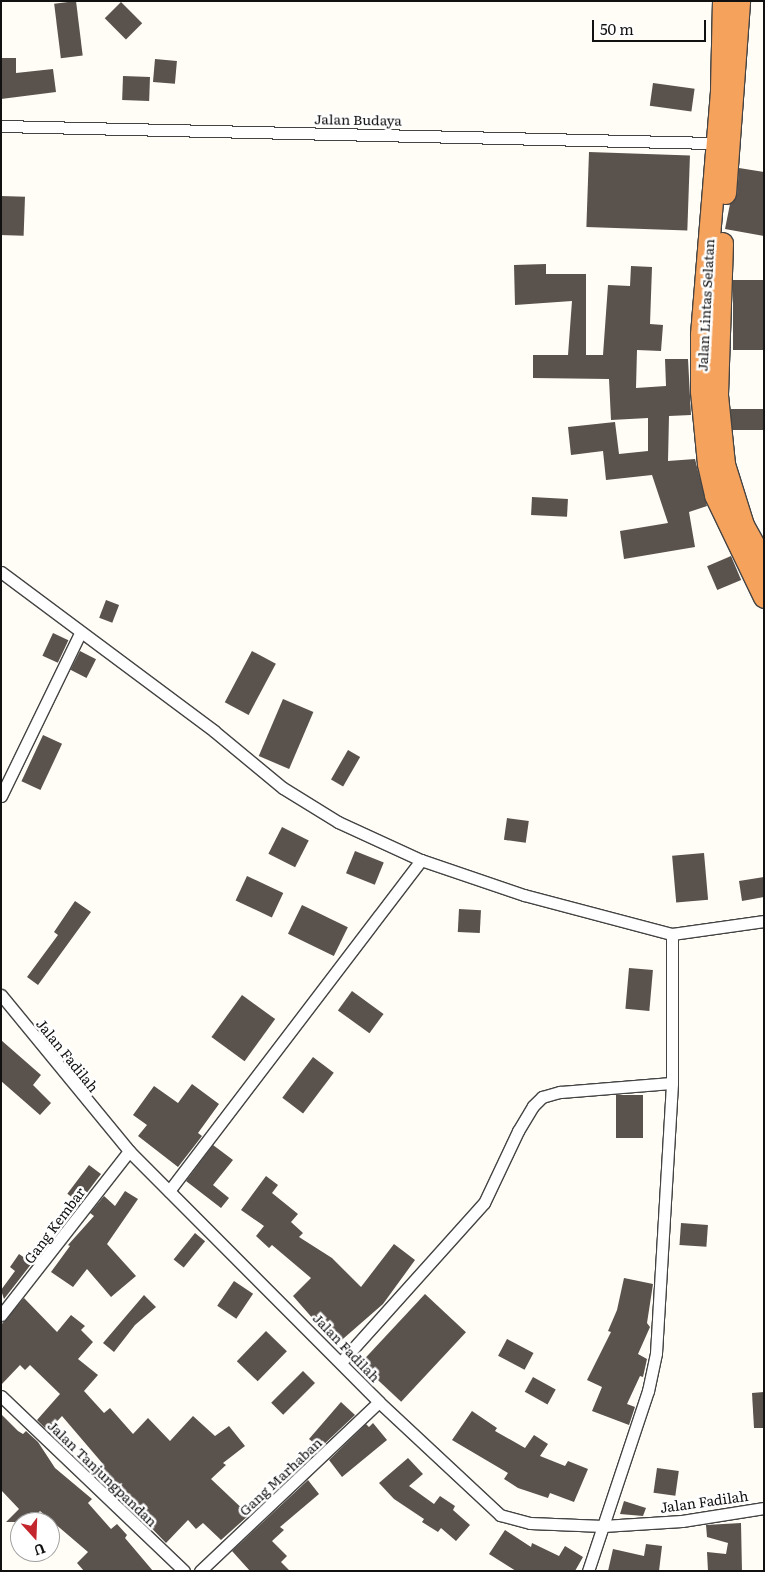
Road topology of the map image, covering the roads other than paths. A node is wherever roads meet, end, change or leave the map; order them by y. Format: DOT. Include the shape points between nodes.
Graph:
graph roads {
  1 [pos="723,1"];
  2 [pos="739,1"];
  3 [pos="1,126"];
  4 [pos="714,143"];
  5 [pos="764,563"];
  6 [pos="1,572"];
  7 [pos="764,597"];
  8 [pos="80,633"];
  9 [pos="1,796"];
  10 [pos="421,860"];
  11 [pos="764,921"];
  12 [pos="672,934"];
  13 [pos="1,995"];
  14 [pos="672,1083"];
  15 [pos="129,1151"];
  16 [pos="169,1191"];
  17 [pos="1,1315"];
  18 [pos="342,1361"];
  19 [pos="1,1396"];
  20 [pos="379,1402"];
  21 [pos="764,1508"];
  22 [pos="603,1526"];
  23 [pos="184,1571"];
  24 [pos="200,1571"];
  25 [pos="588,1571"];
  1 -- 4 [label="highway, Jalan Lintas Selatan" via="721,91"];
  2 -- 5 [label="highway, Jalan Lintas Selatan" via="722,231 717,395 730,492"];
  3 -- 4 [label="street, Jalan Budaya"];
  4 -- 7 [label="highway, Jalan Lintas Selatan" via="701,334 701,391 708,464 715,495"];
  6 -- 8 [label="street"];
  8 -- 9 [label="street"];
  8 -- 10 [label="street" via="214,731 284,788 338,822"];
  10 -- 12 [label="street" via="524,895"];
  10 -- 16 [label="street"];
  11 -- 12 [label="street"];
  12 -- 14 [label="street"];
  13 -- 15 [label="street, Jalan Fadilah"];
  14 -- 18 [label="street" via="560,1092 542,1097 518,1131 484,1203"];
  14 -- 22 [label="street" via="656,1353 648,1391"];
  15 -- 16 [label="street, Jalan Fadilah"];
  15 -- 17 [label="street, Gang Kembar"];
  16 -- 18 [label="street, Jalan Fadilah"];
  18 -- 20 [label="street, Jalan Fadilah"];
  19 -- 23 [label="street, Jalan Tanjungpandan"];
  20 -- 22 [label="street, Jalan Fadilah" via="500,1515 530,1523"];
  20 -- 24 [label="street, Gang Marhaban"];
  21 -- 22 [label="street, Jalan Fadilah" via="682,1521"];
  22 -- 25 [label="street"];
}
